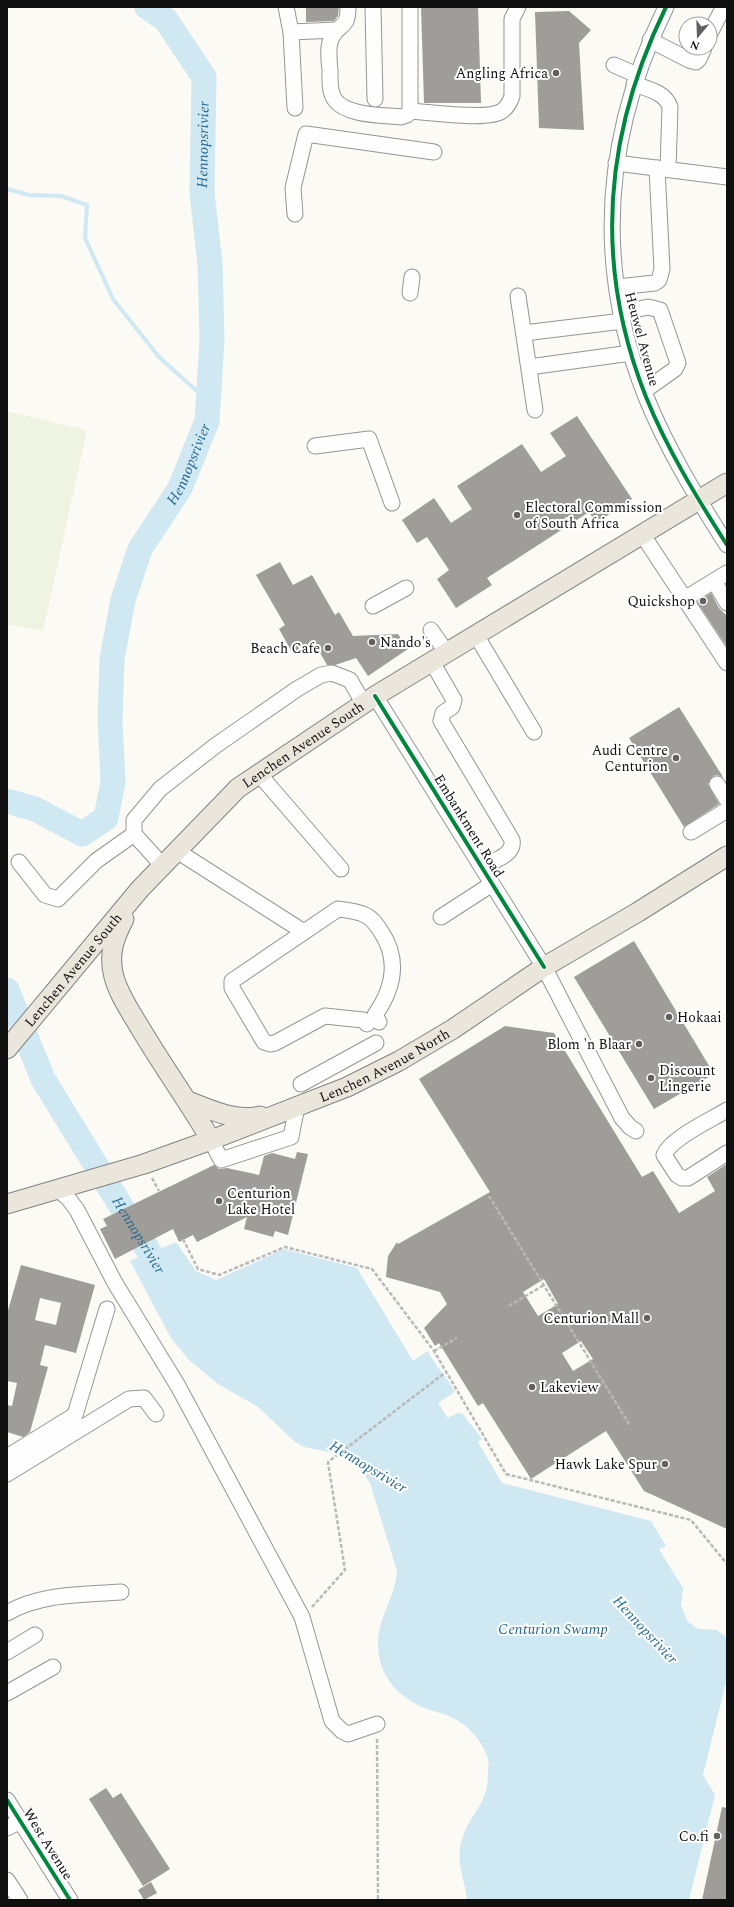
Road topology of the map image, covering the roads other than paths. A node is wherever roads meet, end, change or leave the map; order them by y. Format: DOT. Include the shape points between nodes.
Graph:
graph roads {
  1 [pos="286,7"];
  2 [pos="348,7"];
  3 [pos="373,7"];
  4 [pos="410,7"];
  5 [pos="518,7"];
  6 [pos="666,7"];
  7 [pos="727,7"];
  8 [pos="718,18"];
  9 [pos="337,30"];
  10 [pos="291,32"];
  11 [pos="650,40"];
  12 [pos="678,54"];
  13 [pos="681,56"];
  14 [pos="700,56"];
  15 [pos="614,65"];
  16 [pos="636,80"];
  17 [pos="375,99"];
  18 [pos="295,108"];
  19 [pos="410,111"];
  20 [pos="434,152"];
  21 [pos="616,163"];
  22 [pos="662,169"];
  23 [pos="727,177"];
  24 [pos="295,214"];
  25 [pos="412,277"];
  26 [pos="617,287"];
  27 [pos="410,293"];
  28 [pos="518,296"];
  29 [pos="622,317"];
  30 [pos="524,333"];
  31 [pos="631,353"];
  32 [pos="529,367"];
  33 [pos="644,391"];
  34 [pos="535,410"];
  35 [pos="315,446"];
  36 [pos="727,483"];
  37 [pos="699,500"];
  38 [pos="392,503"];
  39 [pos="642,534"];
  40 [pos="727,546"];
  41 [pos="721,577"];
  42 [pos="406,588"];
  43 [pos="684,597"];
  44 [pos="727,603"];
  45 [pos="373,606"];
  46 [pos="431,630"];
  47 [pos="476,635"];
  48 [pos="439,657"];
  49 [pos="727,663"];
  50 [pos="369,700"];
  51 [pos="534,732"];
  52 [pos="259,774"];
  53 [pos="717,784"];
  54 [pos="727,800"];
  55 [pos="727,810"];
  56 [pos="691,832"];
  57 [pos="134,834"];
  58 [pos="177,851"];
  59 [pos="727,856"];
  60 [pos="19,862"];
  61 [pos="163,866"];
  62 [pos="482,867"];
  63 [pos="341,869"];
  64 [pos="492,884"];
  65 [pos="140,890"];
  66 [pos="441,917"];
  67 [pos="304,932"];
  68 [pos="544,967"];
  69 [pos="376,1043"];
  70 [pos="7,1048"];
  71 [pos="301,1084"];
  72 [pos="188,1101"];
  73 [pos="297,1106"];
  74 [pos="727,1110"];
  75 [pos="636,1131"];
  76 [pos="211,1140"];
  77 [pos="727,1153"];
  78 [pos="59,1188"];
  79 [pos="7,1204"];
  80 [pos="107,1309"];
  81 [pos="156,1414"];
  82 [pos="7,1457"];
  83 [pos="7,1474"];
  84 [pos="121,1592"];
  85 [pos="7,1613"];
  86 [pos="35,1635"];
  87 [pos="7,1652"];
  88 [pos="53,1667"];
  89 [pos="7,1693"];
  90 [pos="377,1724"];
  91 [pos="7,1800"];
  92 [pos="21,1821"];
  93 [pos="7,1828"];
  94 [pos="7,1880"];
  95 [pos="20,1900"];
  96 [pos="70,1900"];
  1 -- 10 [label="street"];
  2 -- 9 [label="street" via="348,19"];
  3 -- 17 [label="street"];
  4 -- 19 [label="street"];
  5 -- 19 [label="street" via="512,19 512,96 507,107 488,116"];
  6 -- 11 [label="street, Heuwel Avenue"];
  7 -- 8 [label="street"];
  9 -- 10 [label="street"];
  9 -- 19 [label="street" via="329,46 330,88 335,100 350,111 402,117"];
  10 -- 18 [label="street"];
  11 -- 12 [label="street"];
  11 -- 16 [label="street, Heuwel Avenue"];
  13 -- 14 [label="street" via="696,62"];
  15 -- 16 [label="street"];
  16 -- 21 [label="street, Heuwel Avenue" via="628,101"];
  16 -- 22 [label="street" via="668,99 670,107"];
  20 -- 24 [label="street" via="306,134 293,188"];
  21 -- 22 [label="street"];
  21 -- 26 [label="street, Heuwel Avenue" via="611,218"];
  22 -- 23 [label="street"];
  22 -- 26 [label="street" via="662,269 659,280 655,284"];
  25 -- 27 [label="street"];
  26 -- 29 [label="street, Heuwel Avenue"];
  28 -- 30 [label="street"];
  29 -- 30 [label="street"];
  29 -- 31 [label="street, Heuwel Avenue"];
  29 -- 33 [label="street" via="648,307 660,310 678,362 675,369"];
  30 -- 32 [label="street"];
  31 -- 32 [label="street"];
  31 -- 33 [label="street, Heuwel Avenue"];
  32 -- 34 [label="street"];
  33 -- 37 [label="street, Heuwel Avenue" via="670,450"];
  35 -- 38 [label="street" via="369,439"];
  36 -- 37 [label="main road, Lenchen Avenue South"];
  37 -- 39 [label="main road, Lenchen Avenue South"];
  37 -- 40 [label="street, Heuwel Avenue"];
  39 -- 43 [label="street"];
  39 -- 47 [label="main road, Lenchen Avenue South"];
  41 -- 43 [label="street"];
  41 -- 44 [label="street"];
  42 -- 45 [label="street"];
  43 -- 49 [label="street"];
  46 -- 48 [label="street"];
  47 -- 48 [label="main road, Lenchen Avenue South"];
  47 -- 51 [label="street"];
  48 -- 50 [label="main road, Lenchen Avenue South"];
  48 -- 62 [label="street" via="454,700 452,707 443,713 441,720 512,840 510,852"];
  50 -- 52 [label="main road, Lenchen Avenue South"];
  50 -- 57 [label="street, Embankment Road" via="350,680 332,673 321,675 221,742 160,789 134,820"];
  50 -- 62 [label="street, Embankment Road"];
  52 -- 58 [label="main road, Lenchen Avenue South" via="238,788"];
  52 -- 63 [label="street"];
  53 -- 54 [label="street"];
  55 -- 56 [label="street"];
  57 -- 60 [label="street" via="96,861 58,899 45,895"];
  57 -- 61 [label="street"];
  58 -- 61 [label="main road, Lenchen Avenue South"];
  58 -- 67 [label="street"];
  59 -- 68 [label="main road, Lenchen Avenue North"];
  61 -- 65 [label="main road, Lenchen Avenue South"];
  62 -- 64 [label="street, Embankment Road"];
  64 -- 66 [label="street"];
  64 -- 68 [label="street, Embankment Road"];
  65 -- 70 [label="main road, Lenchen Avenue South"];
  65 -- 72 [label="main road" via="114,939 114,977 149,1043"];
  67 -- 67 [label="street" via="338,909 366,915 385,937 393,956 389,990 373,1023 325,1016 271,1044 264,1042 232,988 232,981"];
  68 -- 73 [label="main road, Lenchen Avenue North" via="453,1029 399,1061 343,1088"];
  68 -- 75 [label="street, Embankment Road" via="622,1118"];
  69 -- 71 [label="street"];
  72 -- 73 [label="main road" via="218,1113 251,1118"];
  72 -- 76 [label="main road"];
  73 -- 76 [label="main road, Lenchen Avenue North"];
  73 -- 76 [label="street" via="291,1137 221,1160"];
  74 -- 77 [label="street" via="681,1138 669,1147 664,1155 677,1175 688,1178"];
  76 -- 78 [label="main road, Lenchen Avenue North" via="144,1164"];
  78 -- 79 [label="main road, Lenchen Avenue North"];
  78 -- 90 [label="street" via="77,1210 115,1283 178,1386 302,1617 334,1723 348,1734"];
  80 -- 82 [label="street" via="75,1415"];
  81 -- 83 [label="street" via="144,1398 129,1399"];
  84 -- 85 [label="street" via="48,1597"];
  86 -- 87 [label="street"];
  88 -- 89 [label="street"];
  91 -- 92 [label="street, West Avenue"];
  92 -- 93 [label="street"];
  92 -- 96 [label="street, West Avenue"];
  94 -- 95 [label="street"];
}
